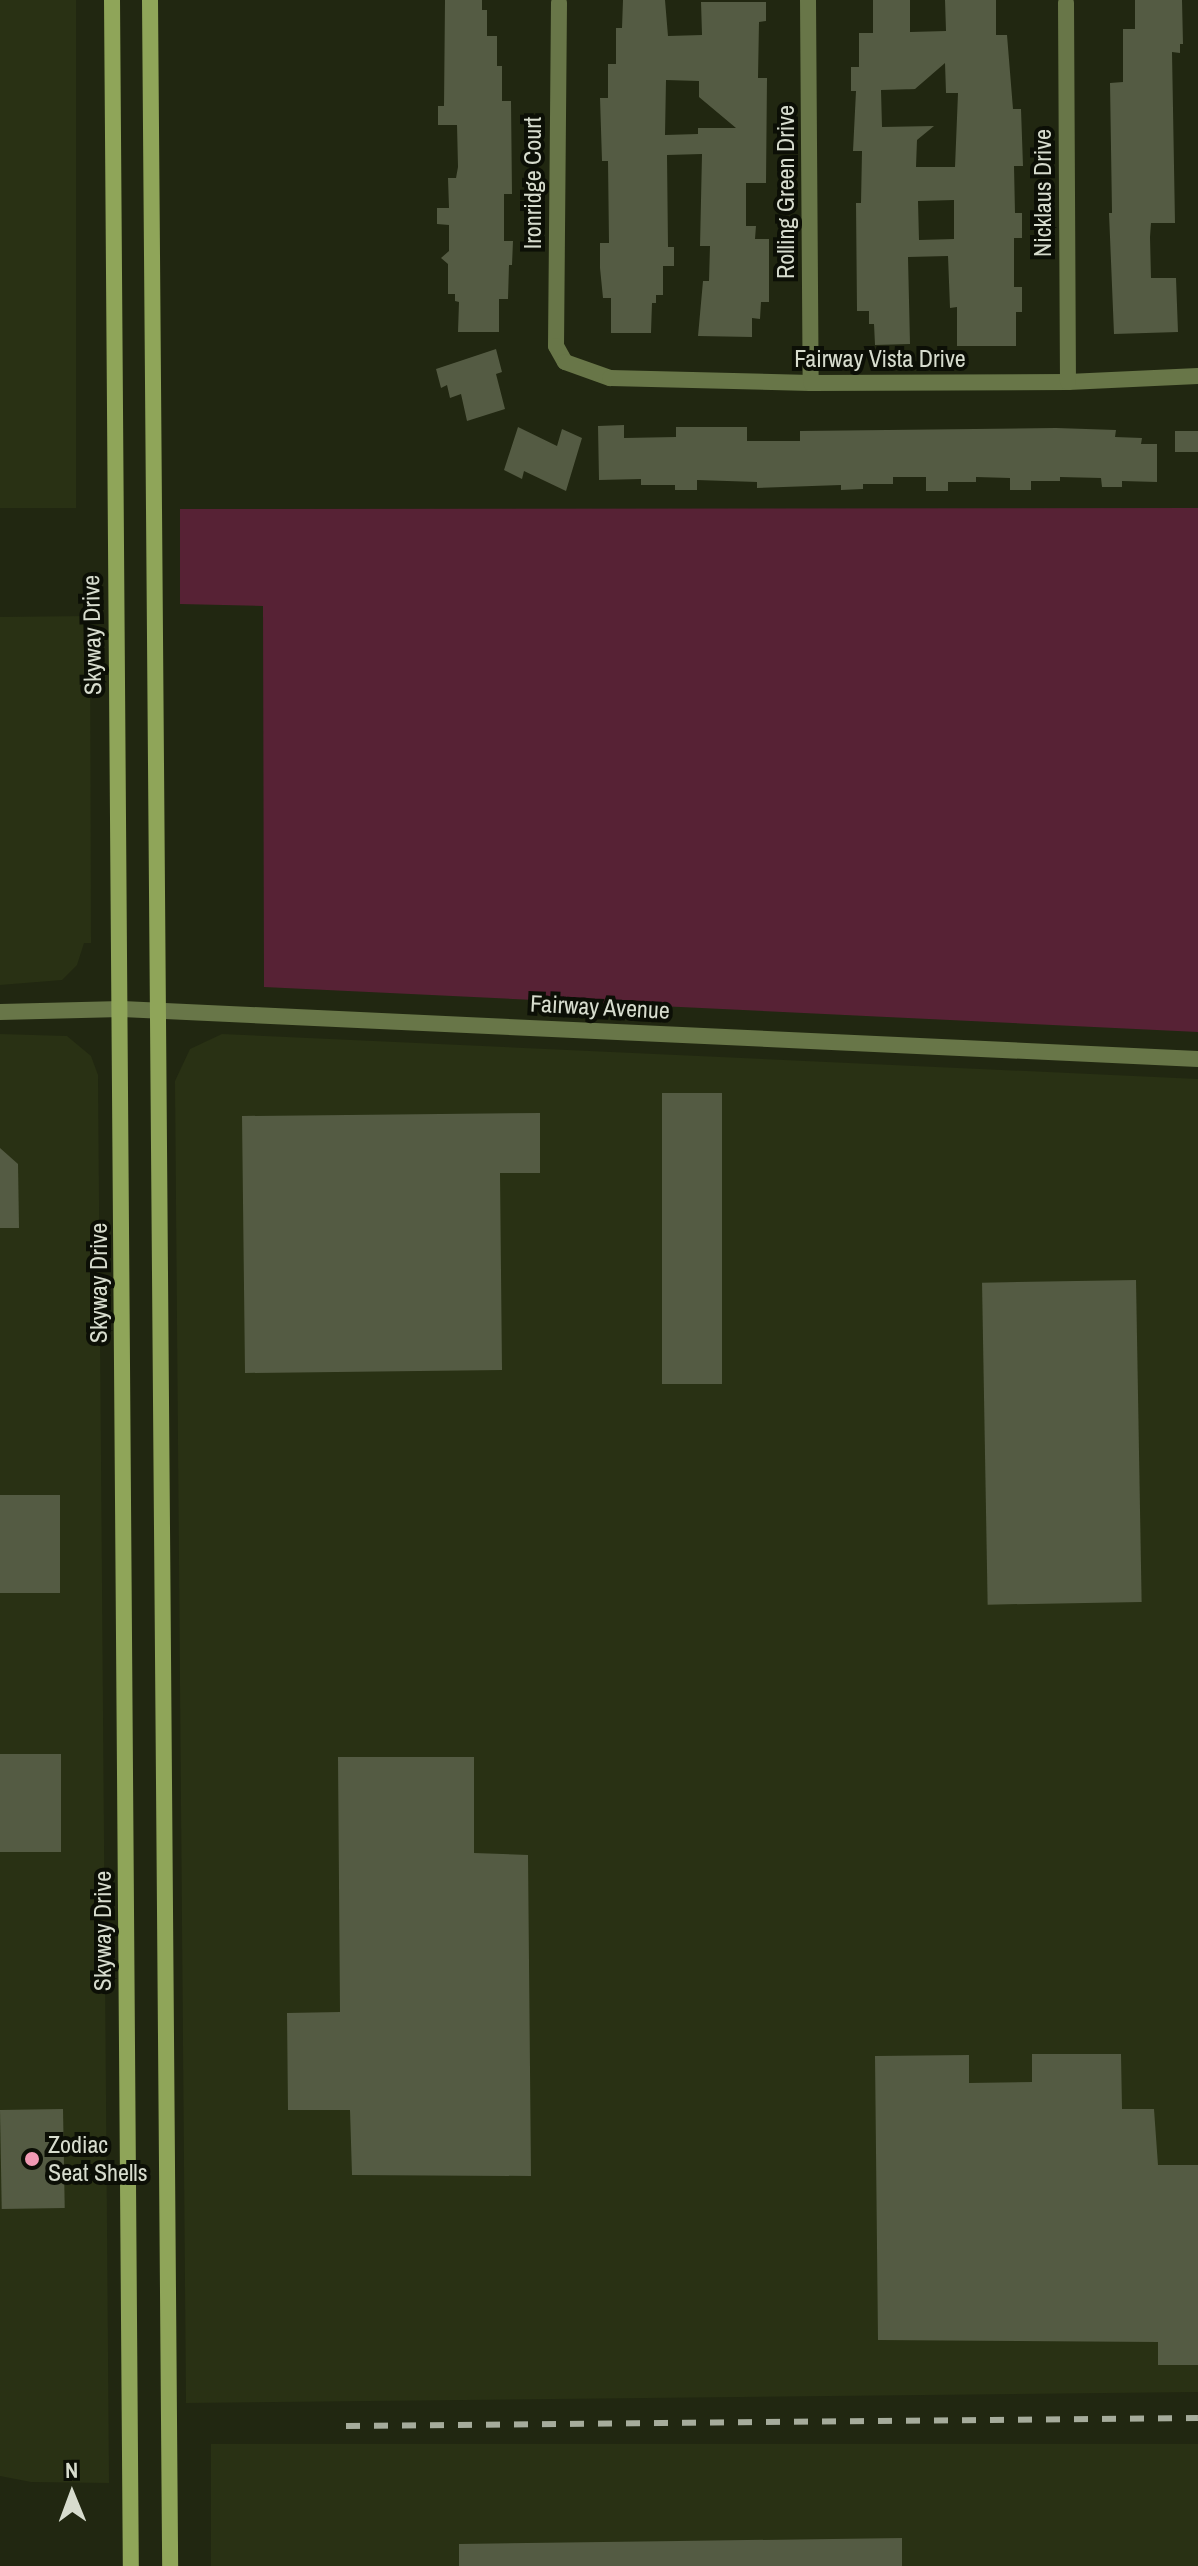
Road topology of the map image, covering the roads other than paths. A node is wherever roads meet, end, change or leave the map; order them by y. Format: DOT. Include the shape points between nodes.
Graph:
graph roads {
  1 [pos="112,0"];
  2 [pos="150,0"];
  3 [pos="808,0"];
  4 [pos="559,3"];
  5 [pos="1066,3"];
  6 [pos="565,362"];
  7 [pos="1198,376"];
  8 [pos="1068,382"];
  9 [pos="811,383"];
  10 [pos="122,1009"];
  11 [pos="157,1011"];
  12 [pos="0,1012"];
  13 [pos="1198,1059"];
  14 [pos="131,2566"];
  15 [pos="170,2566"];
  1 -- 10 [label="main road, Skyway Drive"];
  2 -- 11 [label="main road"];
  3 -- 9 [label="street, Rolling Green Drive"];
  4 -- 6 [label="street, Ironridge Court" via="556,346"];
  5 -- 8 [label="street, Nicklaus Drive"];
  6 -- 9 [label="street, Fairway Vista Drive" via="610,378"];
  7 -- 8 [label="street, Fairway Vista Drive"];
  8 -- 9 [label="street, Fairway Vista Drive"];
  10 -- 11 [label="street, Fairway Avenue"];
  10 -- 12 [label="street, Fairway Avenue"];
  10 -- 14 [label="main road, Skyway Drive"];
  11 -- 13 [label="street, Fairway Avenue"];
  11 -- 15 [label="main road"];
}
